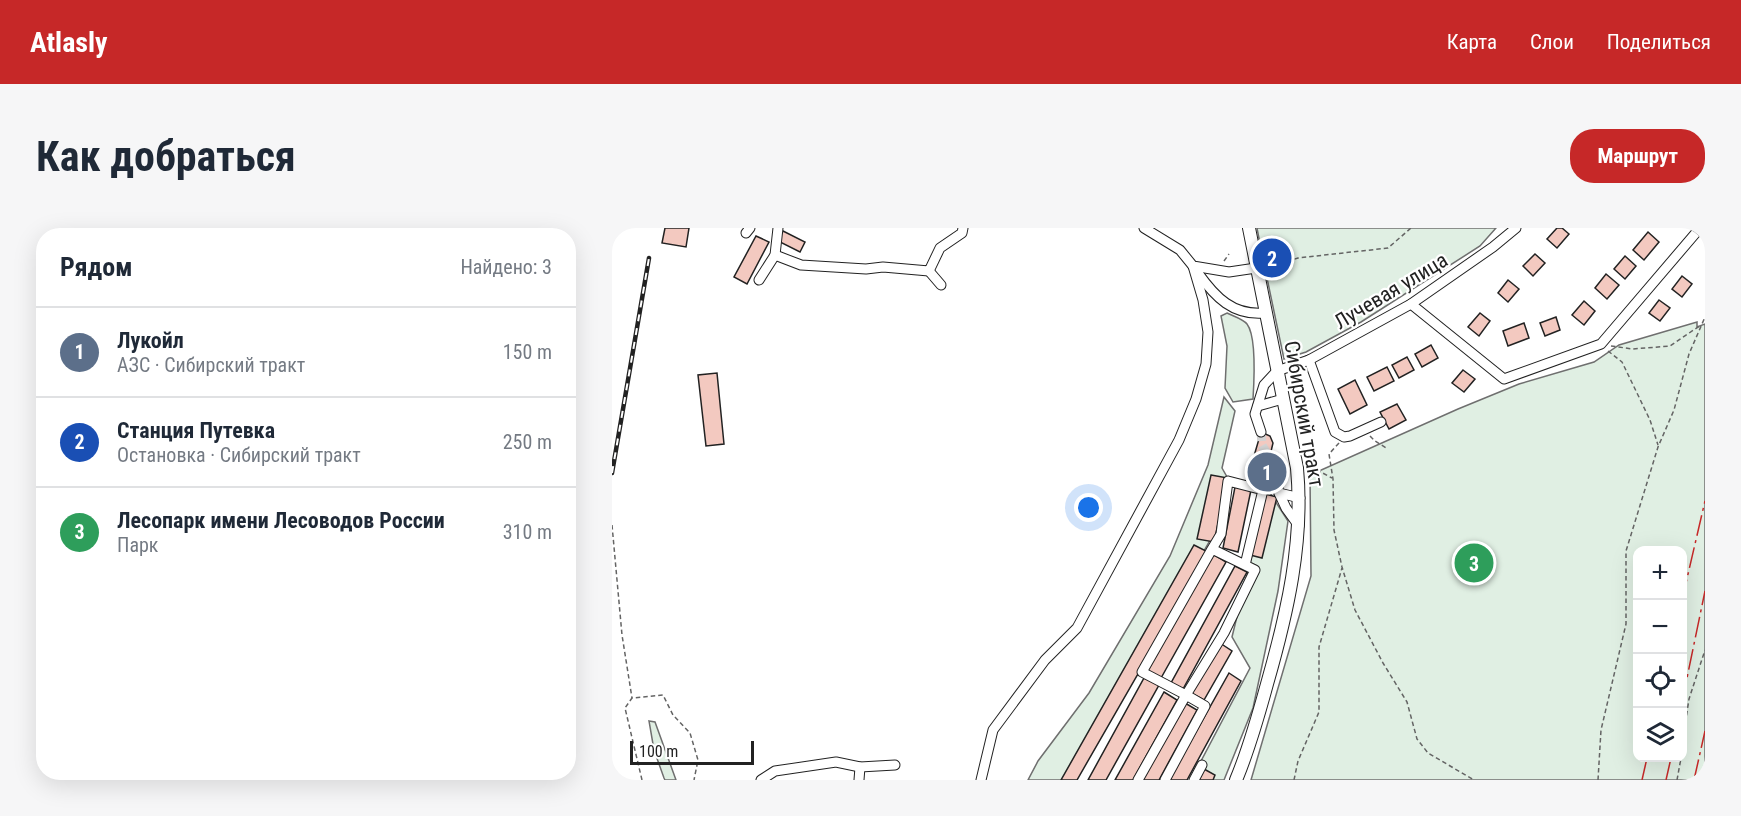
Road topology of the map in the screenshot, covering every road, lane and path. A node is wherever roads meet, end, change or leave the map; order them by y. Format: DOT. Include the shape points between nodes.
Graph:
graph roads {
  1 [pos="778,228"];
  2 [pos="963,228"];
  3 [pos="1144,228"];
  4 [pos="1249,228"];
  5 [pos="1411,228"];
  6 [pos="1516,228"];
  7 [pos="1700,228"];
  8 [pos="775,255"];
  9 [pos="1193,266"];
  10 [pos="1273,266"];
  11 [pos="1256,268"];
  12 [pos="929,271"];
  13 [pos="759,280"];
  14 [pos="941,285"];
  15 [pos="1411,304"];
  16 [pos="1265,313"];
  17 [pos="1705,317"];
  18 [pos="1702,325"];
  19 [pos="1601,344"];
  20 [pos="1309,360"];
  21 [pos="1277,370"];
  22 [pos="1283,399"];
  23 [pos="1258,406"];
  24 [pos="1381,422"];
  25 [pos="1365,430"];
  26 [pos="1261,432"];
  27 [pos="1344,437"];
  28 [pos="1658,447"];
  29 [pos="1388,450"];
  30 [pos="1270,459"];
  31 [pos="1297,468"];
  32 [pos="1333,479"];
  33 [pos="1279,493"];
  34 [pos="1300,498"];
  35 [pos="612,525"];
  36 [pos="1299,526"];
  37 [pos="1212,549"];
  38 [pos="1245,565"];
  39 [pos="1342,567"];
  40 [pos="1705,650"];
  41 [pos="1186,695"];
  42 [pos="632,699"];
  43 [pos="1687,714"];
  44 [pos="1680,762"];
  45 [pos="895,765"];
  46 [pos="1202,765"];
  47 [pos="860,767"];
  48 [pos="642,780"];
  49 [pos="694,780"];
  50 [pos="761,780"];
  51 [pos="859,780"];
  52 [pos="981,780"];
  53 [pos="1138,780"];
  54 [pos="1165,780"];
  55 [pos="1194,780"];
  56 [pos="1236,780"];
  57 [pos="1294,780"];
  58 [pos="1474,780"];
  59 [pos="1598,780"];
  60 [pos="1677,780"];
  1 -- 8 [label="street"];
  2 -- 12 [label="street" via="962,233 940,248"];
  3 -- 9 [label="street" via="1180,250"];
  4 -- 11 [label="main road, Сибирский тракт"];
  5 -- 10 [label="path" via="1388,248 1298,258"];
  6 -- 15 [label="street, Лучевая улица"];
  7 -- 19 [label="street"];
  8 -- 12 [label="street" via="801,265"];
  8 -- 13 [label="street"];
  9 -- 11 [label="street" via="1230,272"];
  9 -- 16 [label="street" via="1214,294 1237,309"];
  9 -- 52 [label="street" via="1208,332 1206,364 1196,399 1179,440 1077,628 1045,660 993,730"];
  11 -- 16 [label="main road, Сибирский тракт"];
  12 -- 14 [label="street"];
  15 -- 19 [label="street" via="1504,379"];
  15 -- 20 [label="street, Лучевая улица"];
  16 -- 21 [label="main road, Сибирский тракт"];
  17 -- 18 [label="path"];
  18 -- 19 [label="path" via="1670,346 1633,349"];
  18 -- 28 [label="path"];
  19 -- 28 [label="path" via="1622,362 1650,420"];
  20 -- 21 [label="street, Лучевая улица"];
  20 -- 27 [label="street" via="1335,432"];
  21 -- 22 [label="main road, Сибирский тракт"];
  21 -- 23 [label="street" via="1264,385"];
  22 -- 23 [label="street"];
  22 -- 31 [label="main road, Сибирский тракт"];
  23 -- 26 [label="street" via="1255,414"];
  24 -- 25 [label="street"];
  25 -- 27 [label="street"];
  25 -- 29 [label="path"];
  27 -- 32 [label="path" via="1329,454"];
  28 -- 59 [label="path" via="1626,551 1626,624 1601,730"];
  30 -- 33 [label="street"];
  31 -- 32 [label="path" via="1317,470"];
  31 -- 34 [label="main road, Сибирский тракт"];
  32 -- 39 [label="path" via="1334,530"];
  33 -- 34 [label="street"];
  33 -- 36 [label="street"];
  34 -- 36 [label="main road, Сибирский тракт"];
  35 -- 42 [label="path"];
  36 -- 56 [label="main road, Сибирский тракт" via="1285,620"];
  37 -- 38 [label="street"];
  37 -- 38 [label="street" via="1221,534 1228,481 1263,490"];
  37 -- 41 [label="street" via="1142,672"];
  38 -- 41 [label="street" via="1255,570 1224,633"];
  39 -- 57 [label="path" via="1319,647 1319,712 1298,760"];
  39 -- 58 [label="path" via="1355,610 1407,702 1417,739 1428,753"];
  40 -- 43 [label="path"];
  41 -- 53 [label="street"];
  41 -- 54 [label="street" via="1205,706"];
  42 -- 48 [label="path" via="625,708"];
  42 -- 49 [label="path" via="663,695 673,715 690,733 698,760"];
  44 -- 60 [label="path"];
  45 -- 47 [label="street"];
  46 -- 55 [label="street"];
  47 -- 50 [label="street" via="836,762 776,771"];
  47 -- 51 [label="street"];
}
